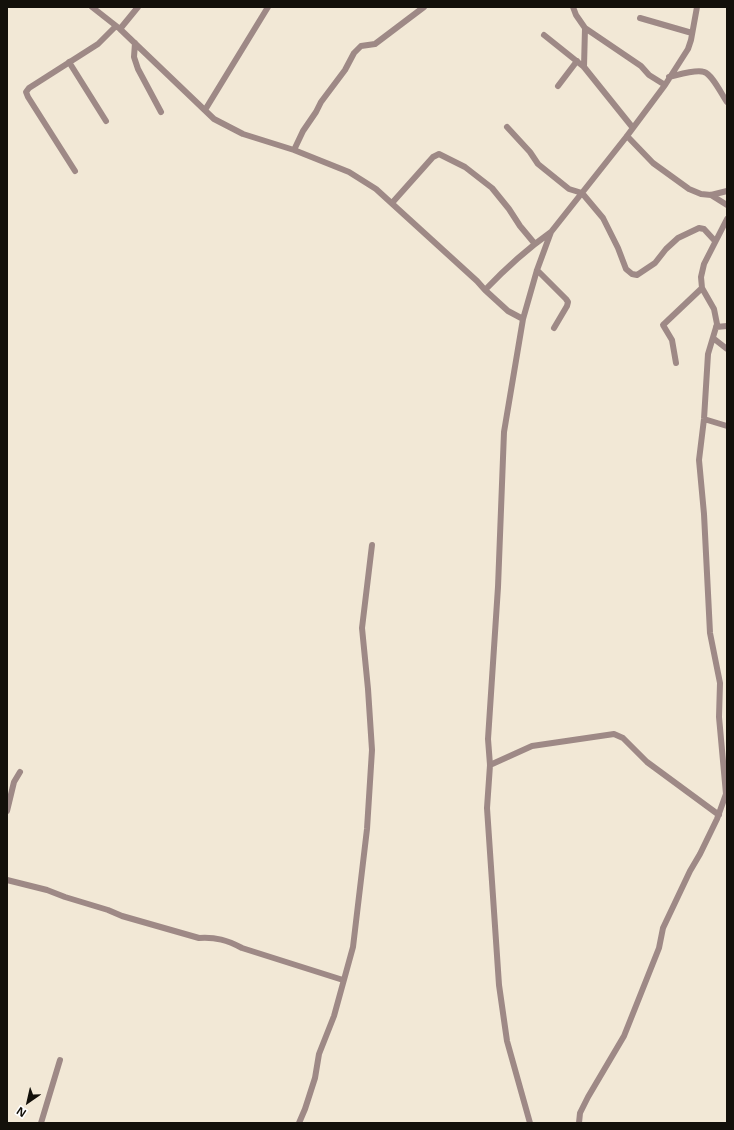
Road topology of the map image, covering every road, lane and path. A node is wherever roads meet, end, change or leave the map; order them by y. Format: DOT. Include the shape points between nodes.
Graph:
graph roads {
  1 [pos="92,7"];
  2 [pos="138,7"];
  3 [pos="268,7"];
  4 [pos="424,7"];
  5 [pos="573,7"];
  6 [pos="697,7"];
  7 [pos="640,18"];
  8 [pos="118,27"];
  9 [pos="585,28"];
  10 [pos="692,33"];
  11 [pos="544,35"];
  12 [pos="135,43"];
  13 [pos="577,60"];
  14 [pos="68,62"];
  15 [pos="584,67"];
  16 [pos="669,77"];
  17 [pos="665,85"];
  18 [pos="558,86"];
  19 [pos="727,102"];
  20 [pos="205,110"];
  21 [pos="161,112"];
  22 [pos="106,121"];
  23 [pos="507,127"];
  24 [pos="633,128"];
  25 [pos="627,136"];
  26 [pos="294,150"];
  27 [pos="75,171"];
  28 [pos="727,191"];
  29 [pos="582,193"];
  30 [pos="711,195"];
  31 [pos="392,203"];
  32 [pos="727,205"];
  33 [pos="727,219"];
  34 [pos="725,227"];
  35 [pos="551,232"];
  36 [pos="715,241"];
  37 [pos="534,244"];
  38 [pos="537,270"];
  39 [pos="702,288"];
  40 [pos="484,290"];
  41 [pos="523,319"];
  42 [pos="727,326"];
  43 [pos="716,327"];
  44 [pos="554,328"];
  45 [pos="713,338"];
  46 [pos="727,349"];
  47 [pos="676,363"];
  48 [pos="704,419"];
  49 [pos="727,426"];
  50 [pos="372,545"];
  51 [pos="490,765"];
  52 [pos="20,772"];
  53 [pos="7,811"];
  54 [pos="719,815"];
  55 [pos="7,880"];
  56 [pos="343,980"];
  57 [pos="60,1060"];
  58 [pos="41,1123"];
  59 [pos="299,1123"];
  60 [pos="530,1123"];
  61 [pos="579,1123"];
  1 -- 8 [label="street"];
  2 -- 8 [label="street"];
  3 -- 20 [label="street"];
  4 -- 26 [label="street" via="375,44 361,46 354,53 302,131"];
  5 -- 9 [label="street"];
  6 -- 10 [label="street"];
  7 -- 10 [label="street"];
  8 -- 12 [label="street"];
  8 -- 14 [label="street" via="98,44"];
  9 -- 15 [label="street"];
  9 -- 17 [label="street"];
  10 -- 16 [label="street" via="688,49"];
  11 -- 13 [label="street"];
  12 -- 20 [label="street"];
  12 -- 21 [label="street" via="134,57 138,69"];
  13 -- 15 [label="street"];
  13 -- 18 [label="street"];
  14 -- 22 [label="street"];
  14 -- 27 [label="street" via="26,92"];
  15 -- 24 [label="street"];
  16 -- 17 [label="street"];
  16 -- 19 [label="street" via="703,71 709,74"];
  17 -- 24 [label="street"];
  20 -- 26 [label="street" via="214,119 243,134"];
  23 -- 29 [label="street" via="538,164 569,189"];
  24 -- 25 [label="street"];
  25 -- 29 [label="street"];
  25 -- 30 [label="street" via="653,163 689,189"];
  26 -- 31 [label="street" via="349,172"];
  28 -- 30 [label="street"];
  29 -- 35 [label="street"];
  29 -- 36 [label="street" via="602,218 626,269 632,274 637,275 649,268 678,238 699,228"];
  30 -- 32 [label="street"];
  31 -- 37 [label="street" via="433,157 439,154 465,167 492,188"];
  31 -- 40 [label="street"];
  33 -- 34 [label="street"];
  34 -- 36 [label="street"];
  35 -- 37 [label="street"];
  35 -- 38 [label="street"];
  36 -- 39 [label="street" via="704,264"];
  37 -- 40 [label="street"];
  38 -- 41 [label="street"];
  38 -- 44 [label="street" via="568,302"];
  39 -- 43 [label="street" via="714,309"];
  39 -- 47 [label="street" via="664,325 672,340"];
  40 -- 41 [label="street" via="508,311"];
  41 -- 51 [label="street" via="504,432 498,587 488,739"];
  42 -- 43 [label="street"];
  43 -- 45 [label="street"];
  45 -- 46 [label="street"];
  45 -- 48 [label="street" via="708,354"];
  48 -- 49 [label="street"];
  48 -- 54 [label="street" via="700,460 710,633 720,683 719,717 726,794"];
  50 -- 56 [label="street" via="362,628 372,750 367,829 353,947"];
  51 -- 54 [label="street" via="532,746 614,734 623,738 647,762"];
  51 -- 60 [label="street" via="487,808 498,985 507,1041"];
  52 -- 53 [label="street" via="14,782"];
  54 -- 61 [label="street" via="662,928 659,948 624,1036 588,1097 580,1113"];
  55 -- 56 [label="street" via="199,938 227,940 242,948"];
  56 -- 59 [label="street" via="334,1016 319,1054 315,1078"];
  57 -- 58 [label="street"];
}
